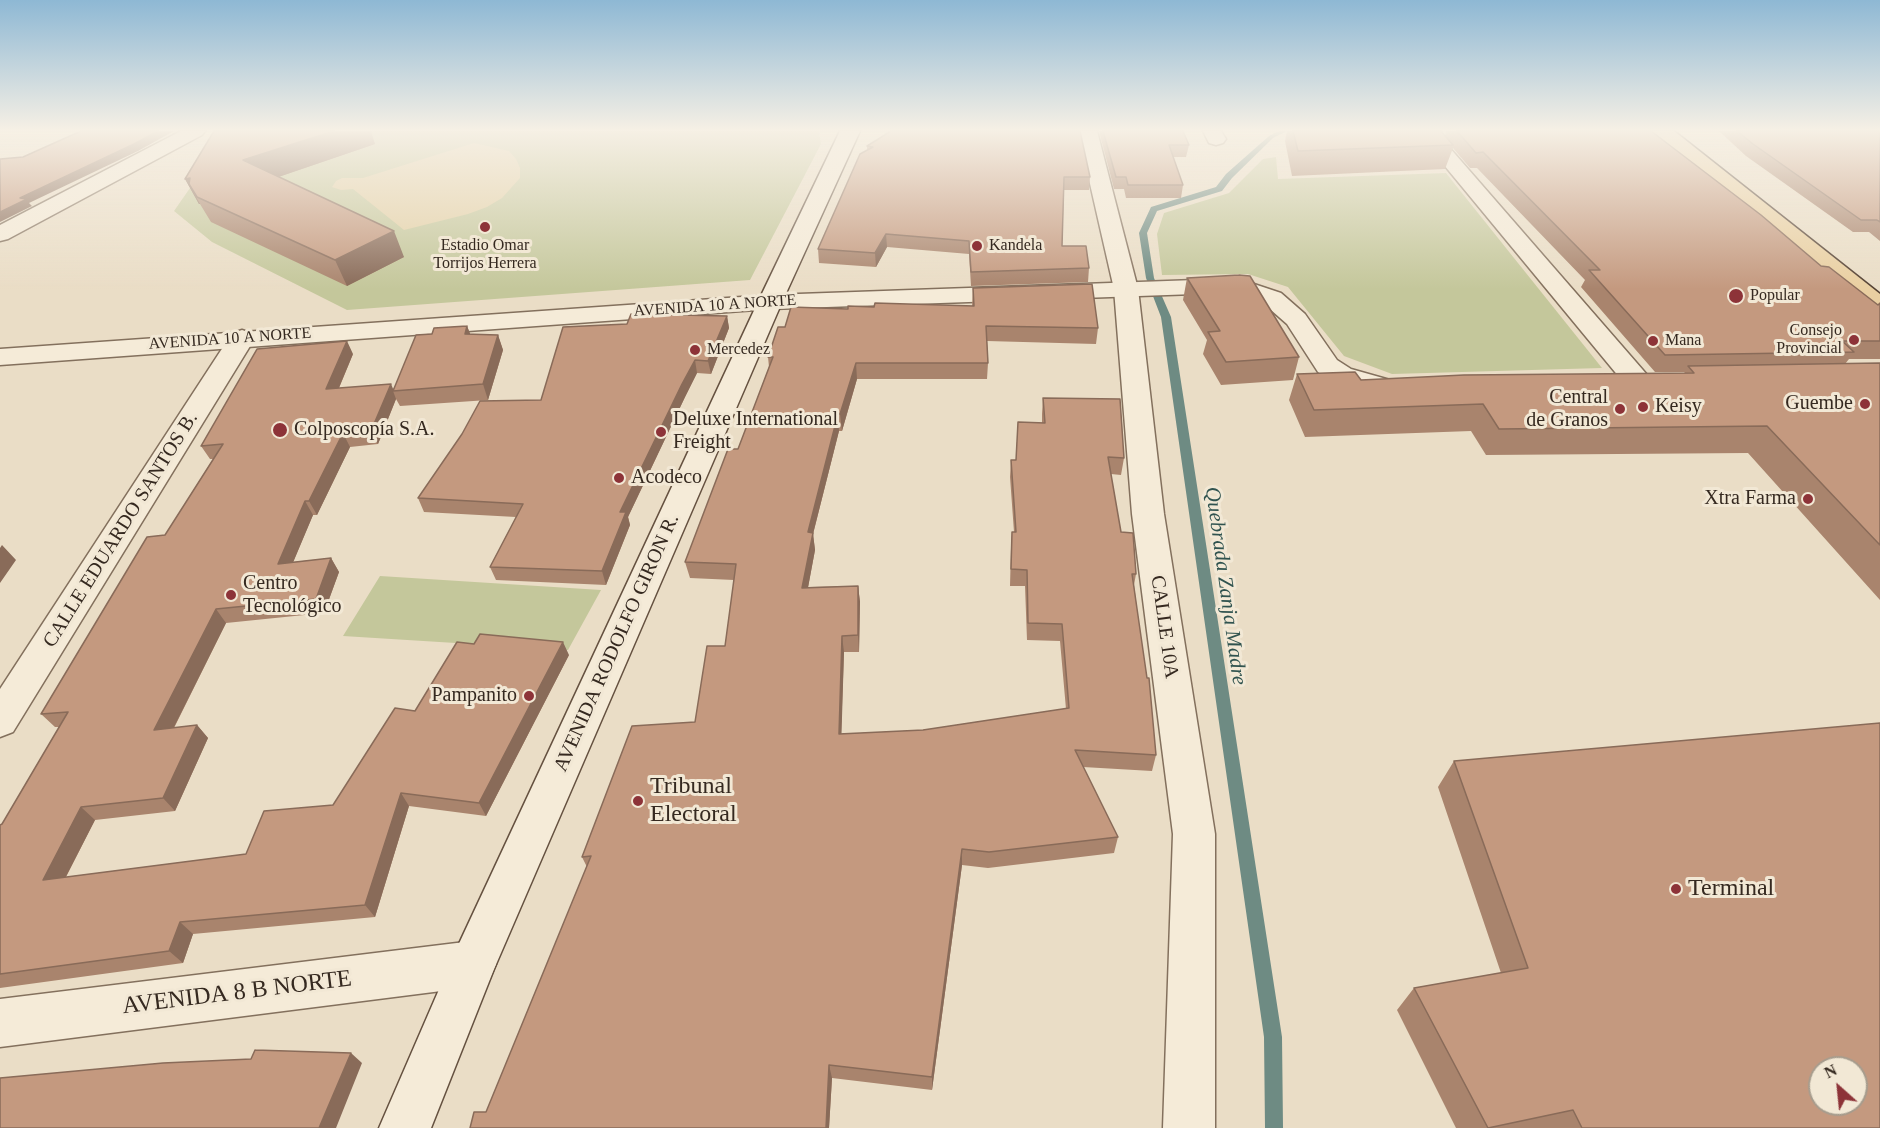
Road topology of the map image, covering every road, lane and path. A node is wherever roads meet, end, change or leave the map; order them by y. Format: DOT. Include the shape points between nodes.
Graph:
graph roads {
  1 [pos="95,184"];
  2 [pos="827,184"];
  3 [pos="1102,184"];
  4 [pos="1472,184"];
  5 [pos="1728,184"];
  6 [pos="1757,184"];
  7 [pos="1815,228"];
  8 [pos="0,234"];
  9 [pos="1134,289"];
  10 [pos="770,302"];
  11 [pos="1880,306"];
  12 [pos="242,338"];
  13 [pos="0,357"];
  14 [pos="1603,384"];
  15 [pos="1397,387"];
  16 [pos="0,721"];
  17 [pos="473,964"];
  18 [pos="0,1023"];
  19 [pos="405,1128"];
  20 [pos="1189,1128"];
  1 -- 8 [label="street"];
  2 -- 10 [label="street, AVENIDA RODOLFO GIRON R."];
  3 -- 9 [label="street, CALLE 10A"];
  4 -- 14 [label="street" via="1651,383"];
  5 -- 11 [label="main road"];
  6 -- 7 [label="main road"];
  9 -- 10 [label="street, AVENIDA 10 A NORTE"];
  9 -- 15 [label="street, AVENIDA 10 A NORTE" via="1241,288 1272,298 1296,319 1333,371 1370,384"];
  9 -- 20 [label="street, CALLE 10A" via="1148,514 1194,834"];
  10 -- 12 [label="street, AVENIDA 10 A NORTE"];
  10 -- 17 [label="street, AVENIDA RODOLFO GIRON R."];
  12 -- 13 [label="street, AVENIDA 10 A NORTE"];
  12 -- 16 [label="street, CALLE EDUARDO SANTOS B."];
  17 -- 18 [label="street, AVENIDA 8 B NORTE"];
  17 -- 19 [label="street, AVENIDA RODOLFO GIRON R."];
}
